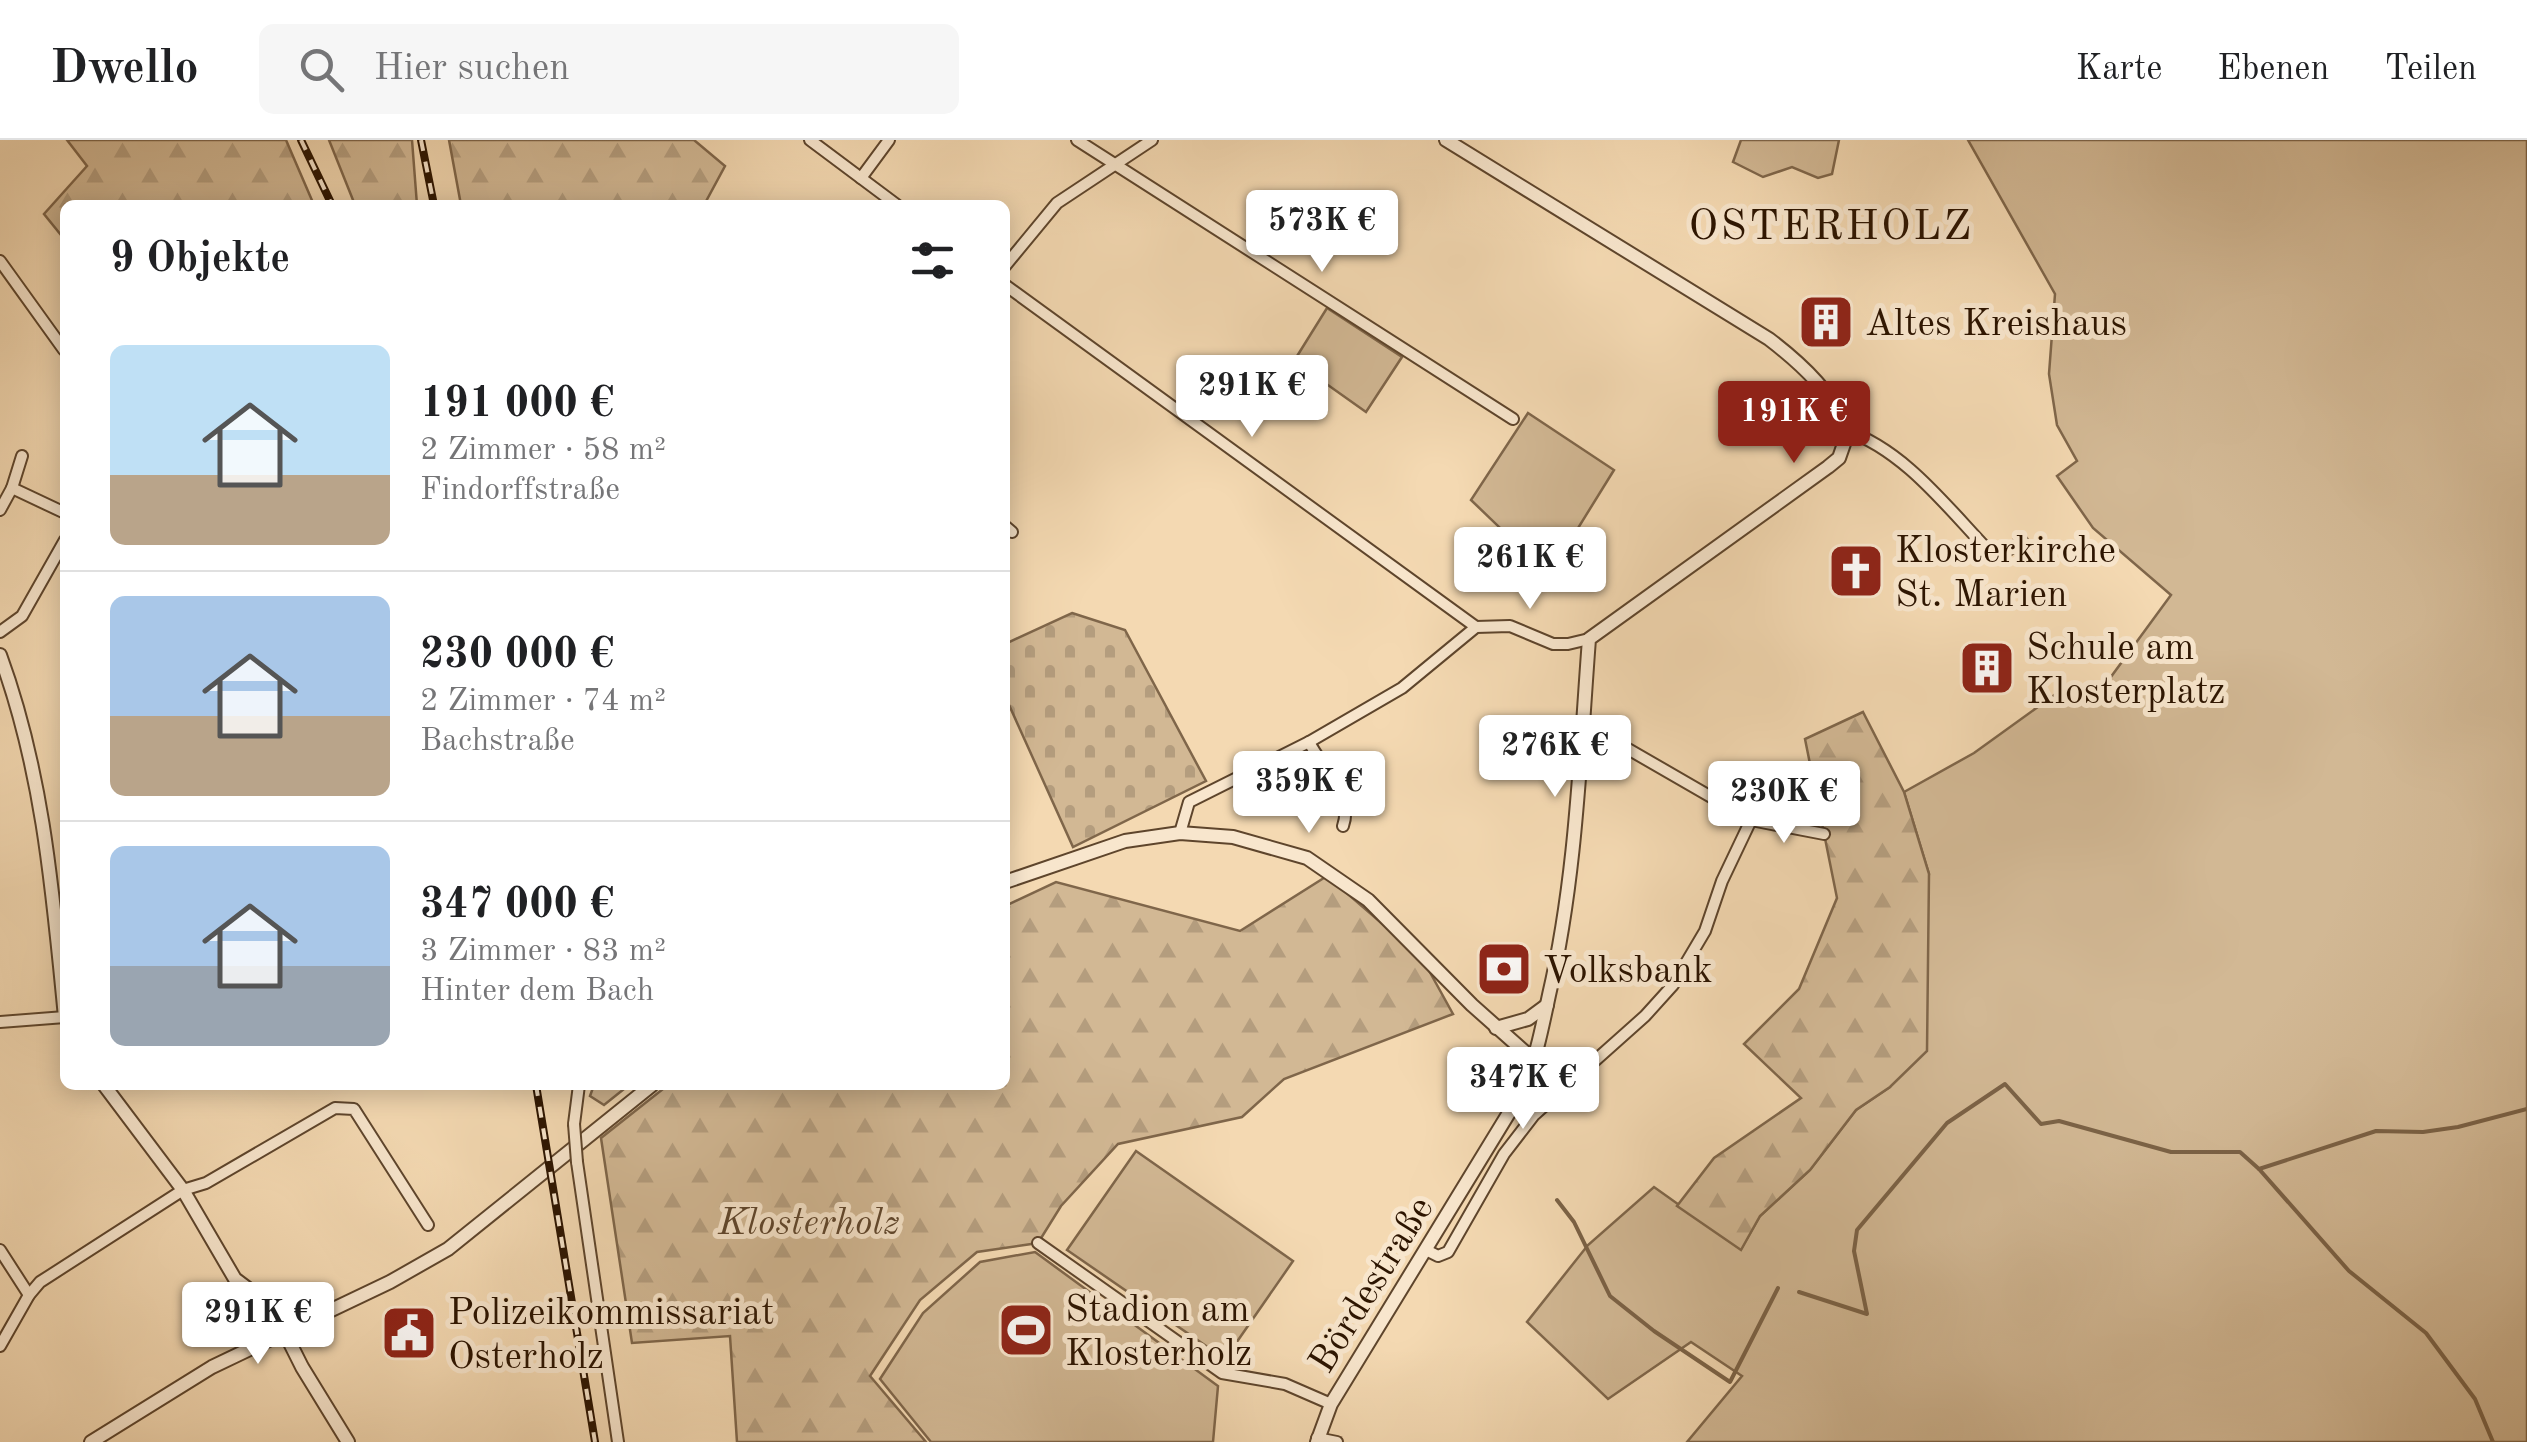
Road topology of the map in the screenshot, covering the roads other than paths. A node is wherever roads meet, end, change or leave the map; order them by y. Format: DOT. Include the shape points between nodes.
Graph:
graph roads {
  1 [pos="810,140"];
  2 [pos="889,140"];
  3 [pos="1077,140"];
  4 [pos="1152,140"];
  5 [pos="1446,140"];
  6 [pos="1111,165"];
  7 [pos="861,178"];
  8 [pos="890,200"];
  9 [pos="1010,260"];
  10 [pos="0,262"];
  11 [pos="1010,289"];
  12 [pos="60,344"];
  13 [pos="1512,419"];
  14 [pos="1845,430"];
  15 [pos="22,456"];
  16 [pos="12,488"];
  17 [pos="0,510"];
  18 [pos="60,511"];
  19 [pos="2022,541"];
  20 [pos="60,549"];
  21 [pos="1476,627"];
  22 [pos="0,632"];
  23 [pos="1589,639"];
  24 [pos="0,655"];
  25 [pos="1583,723"];
  26 [pos="1310,742"];
  27 [pos="1751,820"];
  28 [pos="1343,826"];
  29 [pos="1180,833"];
  30 [pos="1824,834"];
  31 [pos="1010,880"];
  32 [pos="60,974"];
  33 [pos="1547,1005"];
  34 [pos="60,1017"];
  35 [pos="0,1022"];
  36 [pos="1496,1028"];
  37 [pos="1535,1061"];
  38 [pos="108,1090"];
  39 [pos="577,1090"];
  40 [pos="646,1090"];
  41 [pos="183,1190"];
  42 [pos="428,1225"];
  43 [pos="1038,1242"];
  44 [pos="0,1250"];
  45 [pos="1426,1250"];
  46 [pos="28,1294"];
  47 [pos="285,1330"];
  48 [pos="0,1346"];
  49 [pos="1331,1404"];
  50 [pos="1317,1440"];
  51 [pos="91,1442"];
  52 [pos="348,1442"];
  53 [pos="618,1442"];
  54 [pos="1337,1442"];
  1 -- 7 [label="street"];
  2 -- 7 [label="street"];
  3 -- 6 [label="street"];
  4 -- 6 [label="street"];
  5 -- 14 [label="street" via="1769,339 1806,371"];
  6 -- 9 [label="street" via="1057,203"];
  6 -- 13 [label="street"];
  7 -- 8 [label="street"];
  10 -- 12 [label="street"];
  11 -- 21 [label="street"];
  14 -- 19 [label="street" via="1890,453 1988,550 2008,550"];
  14 -- 23 [label="street" via="1844,448 1828,468"];
  15 -- 16 [label="street"];
  16 -- 17 [label="street"];
  16 -- 18 [label="street"];
  20 -- 22 [label="street" via="22,616"];
  21 -- 23 [label="street" via="1510,626 1553,644"];
  21 -- 26 [label="street" via="1402,688"];
  23 -- 25 [label="street, Bördestraße"];
  24 -- 32 [label="street" via="40,802"];
  25 -- 27 [label="street"];
  25 -- 33 [label="street, Bördestraße" via="1570,869"];
  26 -- 28 [label="street" via="1333,776 1347,814"];
  26 -- 29 [label="street" via="1189,802"];
  27 -- 30 [label="street"];
  27 -- 45 [label="street" via="1706,931 1672,985 1534,1115 1448,1252"];
  29 -- 31 [label="street" via="1125,841"];
  29 -- 36 [label="street" via="1233,837 1322,866 1368,900"];
  33 -- 36 [label="street"];
  33 -- 37 [label="street, Bördestraße"];
  34 -- 35 [label="street"];
  36 -- 37 [label="street"];
  37 -- 45 [label="street, Bördestraße"];
  38 -- 41 [label="street"];
  39 -- 53 [label="street, bridge" via="577,1162"];
  40 -- 47 [label="street" via="448,1249"];
  41 -- 42 [label="street" via="336,1108 354,1110"];
  41 -- 46 [label="street"];
  41 -- 47 [label="street" via="235,1279 272,1307"];
  43 -- 49 [label="street" via="1222,1374 1285,1384"];
  44 -- 46 [label="street"];
  45 -- 49 [label="street, Bördestraße"];
  46 -- 48 [label="street"];
  47 -- 51 [label="street"];
  47 -- 52 [label="street"];
  49 -- 50 [label="street, Bördestraße"];
  50 -- 54 [label="street"];
}
